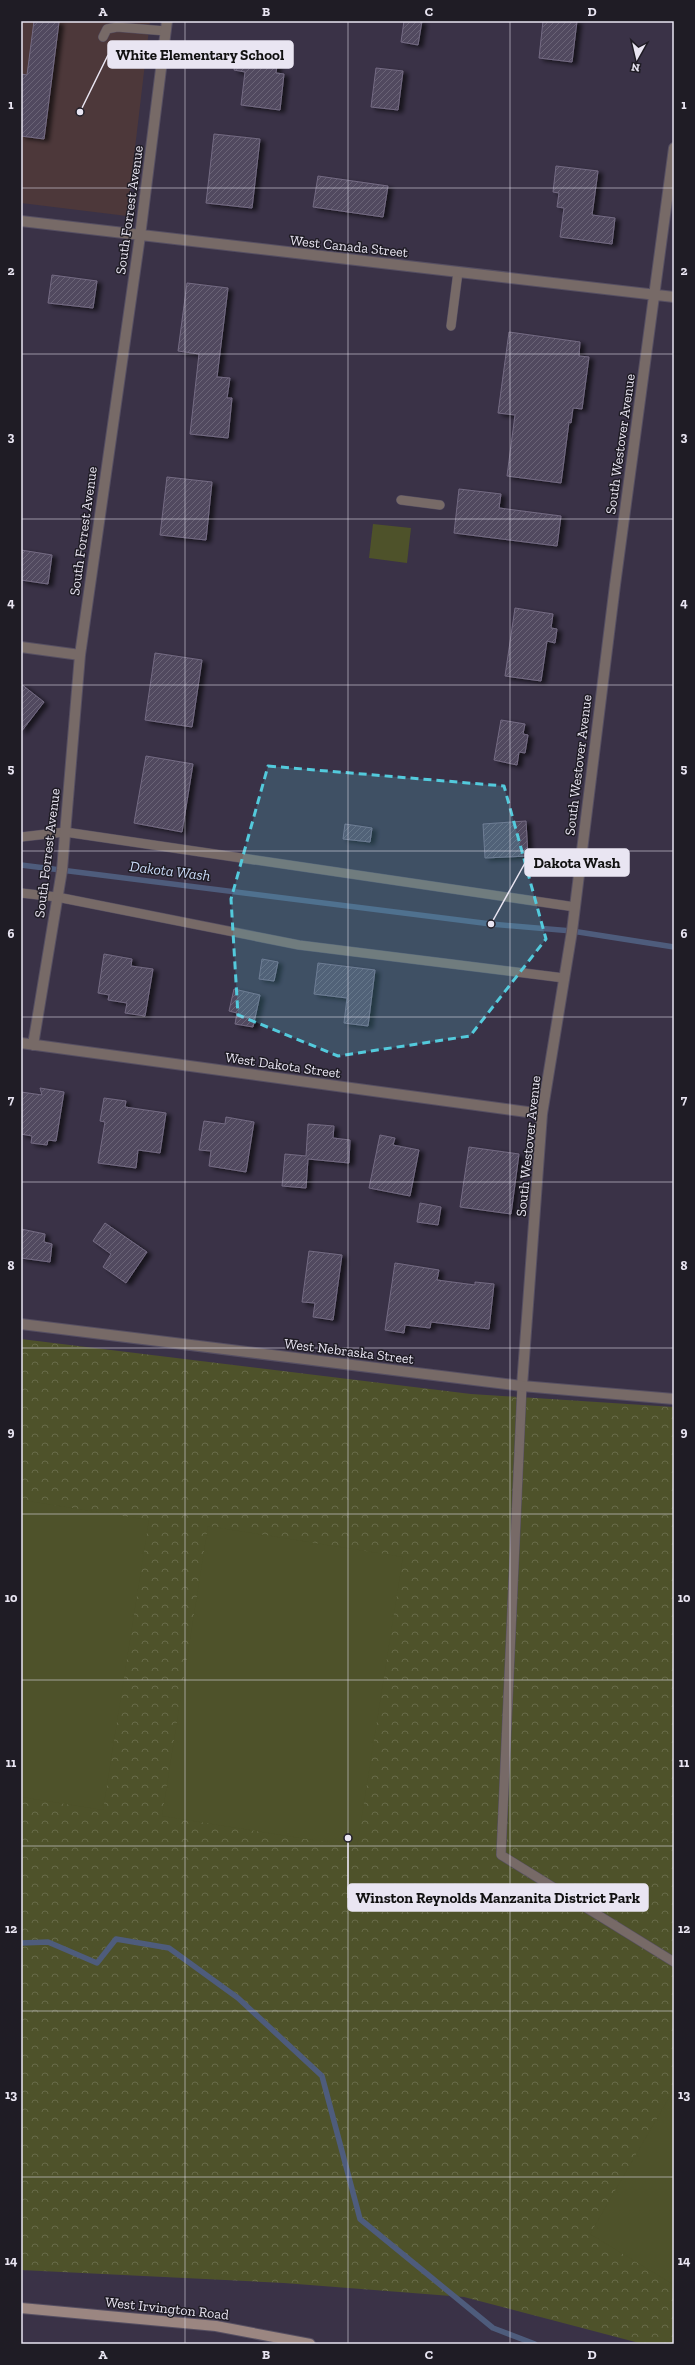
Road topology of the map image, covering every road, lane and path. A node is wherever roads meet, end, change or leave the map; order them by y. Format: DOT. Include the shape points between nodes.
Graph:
graph roads {
  1 [pos="167,26"];
  2 [pos="103,37"];
  3 [pos="674,148"];
  4 [pos="21,221"];
  5 [pos="140,236"];
  6 [pos="458,272"];
  7 [pos="655,294"];
  8 [pos="674,297"];
  9 [pos="451,326"];
  10 [pos="401,500"];
  11 [pos="440,505"];
  12 [pos="21,647"];
  13 [pos="80,655"];
  14 [pos="65,832"];
  15 [pos="21,837"];
  16 [pos="21,893"];
  17 [pos="58,897"];
  18 [pos="575,907"];
  19 [pos="564,978"];
  20 [pos="21,1043"];
  21 [pos="33,1044"];
  22 [pos="542,1114"];
  23 [pos="21,1324"];
  24 [pos="522,1386"];
  25 [pos="674,1399"];
  26 [pos="674,1962"];
  27 [pos="21,2308"];
  28 [pos="310,2344"];
  1 -- 2 [label="lane" via="116,27 107,29"];
  1 -- 5 [label="street, South Forrest Avenue"];
  3 -- 7 [label="street, South Westover Avenue"];
  4 -- 5 [label="street, West Canada Street"];
  5 -- 6 [label="street, West Canada Street"];
  5 -- 13 [label="street, South Forrest Avenue"];
  6 -- 7 [label="street, West Canada Street"];
  6 -- 9 [label="lane"];
  7 -- 8 [label="street, West Canada Street"];
  7 -- 18 [label="street, South Westover Avenue" via="615,585"];
  10 -- 11 [label="lane"];
  12 -- 13 [label="street"];
  13 -- 14 [label="street, South Forrest Avenue"];
  14 -- 15 [label="lane"];
  14 -- 17 [label="street, South Forrest Avenue"];
  14 -- 18 [label="lane"];
  16 -- 17 [label="lane"];
  17 -- 19 [label="lane" via="300,945"];
  17 -- 21 [label="street, South Forrest Avenue"];
  18 -- 19 [label="street, South Westover Avenue"];
  19 -- 22 [label="street, South Westover Avenue"];
  20 -- 21 [label="street, West Dakota Street"];
  21 -- 22 [label="street, West Dakota Street"];
  22 -- 24 [label="street, South Westover Avenue"];
  23 -- 24 [label="street, West Nebraska Street"];
  24 -- 25 [label="street, West Nebraska Street"];
  24 -- 26 [label="lane" via="501,1855"];
  27 -- 28 [label="main road, West Irvington Road" via="216,2326"];
}
